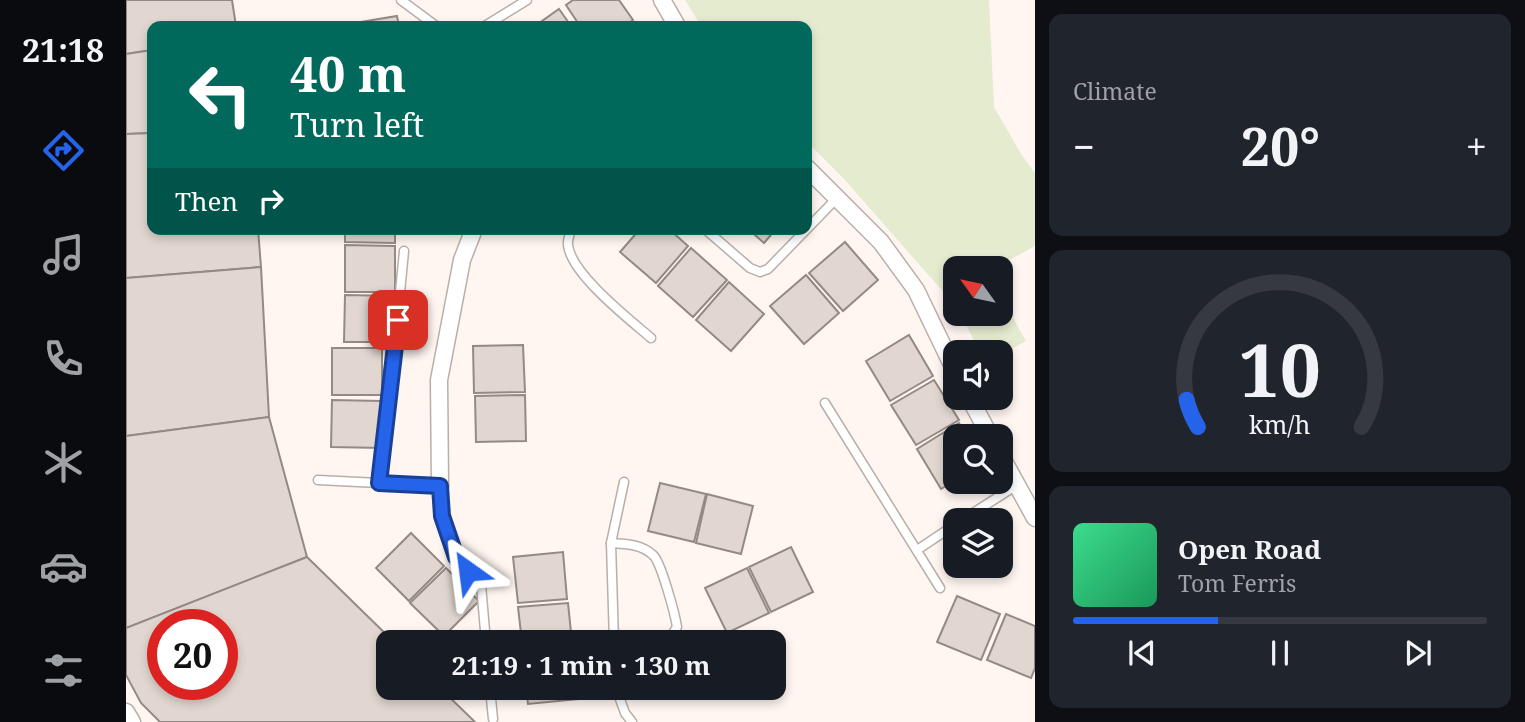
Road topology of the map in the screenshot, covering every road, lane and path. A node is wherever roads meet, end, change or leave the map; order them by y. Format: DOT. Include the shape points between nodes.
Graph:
graph roads {
  1 [pos="401,0"];
  2 [pos="527,0"];
  3 [pos="662,0"];
  4 [pos="429,21"];
  5 [pos="493,21"];
  6 [pos="669,21"];
  7 [pos="812,172"];
  8 [pos="837,198"];
  9 [pos="812,224"];
  10 [pos="471,235"];
  11 [pos="570,235"];
  12 [pos="712,235"];
  13 [pos="802,235"];
  14 [pos="404,251"];
  15 [pos="651,338"];
  16 [pos="943,346"];
  17 [pos="825,403"];
  18 [pos="1013,478"];
  19 [pos="318,480"];
  20 [pos="624,482"];
  21 [pos="379,483"];
  22 [pos="1017,485"];
  23 [pos="440,486"];
  24 [pos="981,508"];
  25 [pos="1035,518"];
  26 [pos="943,532"];
  27 [pos="611,543"];
  28 [pos="916,550"];
  29 [pos="940,588"];
  30 [pos="485,630"];
  31 [pos="614,630"];
  32 [pos="675,630"];
  33 [pos="491,700"];
  34 [pos="620,700"];
  35 [pos="126,712"];
  36 [pos="493,719"];
  37 [pos="132,722"];
  38 [pos="632,722"];
  1 -- 4 [label="lane"];
  2 -- 5 [label="lane"];
  3 -- 6 [label="street"];
  7 -- 8 [label="street"];
  8 -- 9 [label="lane"];
  8 -- 16 [label="street" via="881,242 916,290"];
  10 -- 23 [label="street" via="461,260 439,380"];
  11 -- 15 [label="lane" via="568,246 576,268"];
  12 -- 13 [label="lane" via="760,272 768,270"];
  14 -- 21 [label="lane"];
  17 -- 28 [label="lane"];
  18 -- 22 [label="street"];
  19 -- 21 [label="lane"];
  20 -- 27 [label="lane"];
  21 -- 23 [label="lane"];
  22 -- 24 [label="lane"];
  22 -- 25 [label="street"];
  23 -- 30 [label="lane" via="442,516 456,557 481,585"];
  26 -- 28 [label="lane"];
  27 -- 31 [label="lane"];
  27 -- 32 [label="lane" via="635,545 654,555 673,606"];
  28 -- 29 [label="lane"];
  33 -- 36 [label="lane"];
  34 -- 38 [label="lane"];
  35 -- 37 [label="street"];
}
